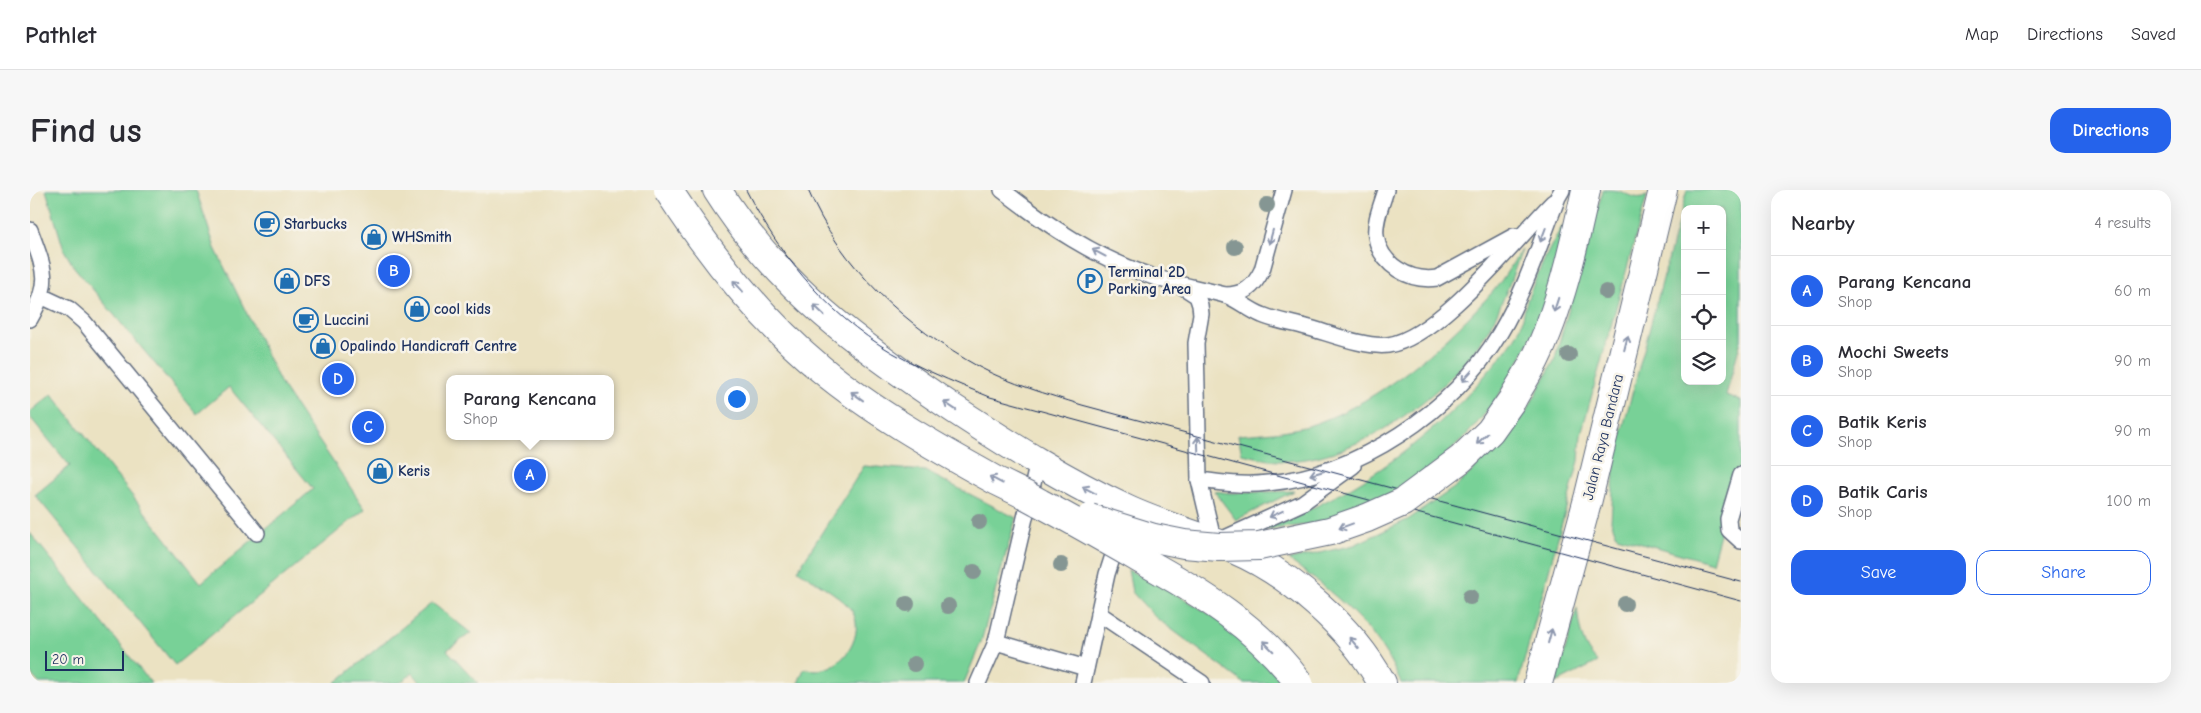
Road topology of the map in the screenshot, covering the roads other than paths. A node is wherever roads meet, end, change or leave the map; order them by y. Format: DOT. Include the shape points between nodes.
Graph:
graph roads {
  1 [pos="668,190"];
  2 [pos="718,190"];
  3 [pos="1002,190"];
  4 [pos="1284,190"];
  5 [pos="1386,190"];
  6 [pos="1586,190"];
  7 [pos="1663,190"];
  8 [pos="1560,194"];
  9 [pos="30,230"];
  10 [pos="1524,231"];
  11 [pos="1177,283"];
  12 [pos="1225,295"];
  13 [pos="42,296"];
  14 [pos="30,319"];
  15 [pos="1390,440"];
  16 [pos="1038,462"];
  17 [pos="1741,475"];
  18 [pos="1200,480"];
  19 [pos="1039,502"];
  20 [pos="1126,510"];
  21 [pos="257,533"];
  22 [pos="1741,541"];
  23 [pos="1214,544"];
  24 [pos="1098,613"];
  25 [pos="996,642"];
  26 [pos="1085,676"];
  27 [pos="978,683"];
  28 [pos="1202,683"];
  29 [pos="1300,683"];
  30 [pos="1382,683"];
  31 [pos="1538,683"];
  19 -- 1 [label="street, one-way, bridge" via="930,442 821,369 770,322 726,274"];
  16 -- 2 [label="street, one-way" via="881,360 828,319 771,263"];
  11 -- 3 [label="lane, one-way" via="1122,265 1097,252 1058,231"];
  4 -- 12 [label="lane, one-way" via="1256,282 1249,290"];
  5 -- 10 [label="lane" via="1377,220 1376,235 1380,249 1393,266 1413,277 1437,278"];
  6 -- 19 [label="street, one-way, bridge" via="1574,245 1552,316 1535,359 1512,400 1490,430 1461,459 1403,502 1330,532 1259,546 1219,547 1154,538"];
  31 -- 7 [label="street, Jalan Raya Bandara, one-way" via="1588,499"];
  8 -- 10 [label="lane"];
  8 -- 15 [label="lane, one-way" via="1525,282 1500,333 1483,358 1431,412"];
  9 -- 13 [label="lane" via="45,272"];
  10 -- 12 [label="lane" via="1452,307 1398,343 1374,345 1262,316"];
  11 -- 12 [label="lane"];
  18 -- 11 [label="lane, one-way" via="1196,343 1200,305 1197,296"];
  13 -- 14 [label="lane"];
  13 -- 21 [label="lane" via="69,309 84,322"];
  15 -- 18 [label="lane, one-way" via="1356,459 1318,474 1268,483 1227,484"];
  15 -- 23 [label="lane, one-way" via="1302,503"];
  20 -- 16 [label="street, one-way"];
  16 -- 25 [label="lane"];
  17 -- 22 [label="lane" via="1728,518 1729,530"];
  18 -- 23 [label="lane"];
  29 -- 19 [label="street, one-way, bridge" via="1270,647 1223,609"];
  20 -- 23 [label="street"];
  20 -- 24 [label="lane"];
  30 -- 23 [label="street, one-way" via="1352,640 1313,601 1252,559"];
  24 -- 26 [label="lane"];
  24 -- 28 [label="lane"];
  25 -- 26 [label="lane"];
  25 -- 27 [label="lane"];
}
